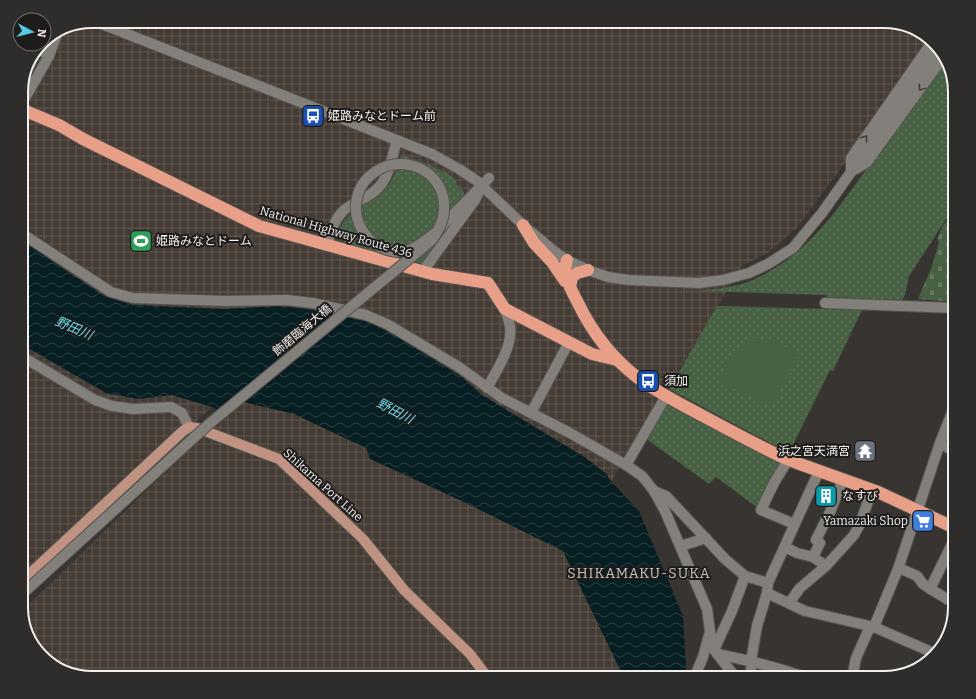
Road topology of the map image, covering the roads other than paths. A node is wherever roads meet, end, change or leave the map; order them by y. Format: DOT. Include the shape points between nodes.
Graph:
graph roads {
  1 [pos="112,28"];
  2 [pos="55,41"];
  3 [pos="929,47"];
  4 [pos="43,52"];
  5 [pos="935,52"];
  6 [pos="49,56"];
  7 [pos="940,62"];
  8 [pos="28,86"];
  9 [pos="28,112"];
  10 [pos="397,141"];
  11 [pos="851,172"];
  12 [pos="486,181"];
  13 [pos="523,225"];
  14 [pos="439,229"];
  15 [pos="439,229"];
  16 [pos="439,229"];
  17 [pos="439,229"];
  18 [pos="28,238"];
  19 [pos="327,244"];
  20 [pos="567,260"];
  21 [pos="588,270"];
  22 [pos="423,271"];
  23 [pos="570,287"];
  24 [pos="825,303"];
  25 [pos="948,308"];
  26 [pos="505,309"];
  27 [pos="569,342"];
  28 [pos="28,360"];
  29 [pos="617,360"];
  30 [pos="487,388"];
  31 [pos="666,396"];
  32 [pos="531,413"];
  33 [pos="948,423"];
  34 [pos="189,427"];
  35 [pos="940,444"];
  36 [pos="948,448"];
  37 [pos="788,460"];
  38 [pos="626,465"];
  39 [pos="819,471"];
  40 [pos="844,479"];
  41 [pos="872,490"];
  42 [pos="654,491"];
  43 [pos="918,511"];
  44 [pos="794,524"];
  45 [pos="948,525"];
  46 [pos="706,538"];
  47 [pos="681,546"];
  48 [pos="785,547"];
  49 [pos="948,552"];
  50 [pos="813,557"];
  51 [pos="826,566"];
  52 [pos="899,568"];
  53 [pos="28,575"];
  54 [pos="745,576"];
  55 [pos="767,588"];
  56 [pos="28,589"];
  57 [pos="930,589"];
  58 [pos="948,600"];
  59 [pos="789,603"];
  60 [pos="874,627"];
  61 [pos="710,631"];
  62 [pos="930,651"];
  63 [pos="716,652"];
  64 [pos="752,661"];
  65 [pos="483,671"];
  66 [pos="697,671"];
  67 [pos="731,671"];
  68 [pos="751,671"];
  69 [pos="786,671"];
  70 [pos="853,671"];
  1 -- 10 [label="street"];
  2 -- 6 [label="street"];
  11 -- 3 [label="street, one-way" via="851,158"];
  4 -- 6 [label="street"];
  5 -- 11 [label="street"];
  6 -- 8 [label="street"];
  7 -- 11 [label="street, one-way" via="867,162"];
  9 -- 19 [label="highway, National Highway Route 436" via="59,125 259,226"];
  10 -- 12 [label="street"];
  10 -- 19 [label="street" via="385,179 379,188 344,210 336,220"];
  11 -- 21 [label="street" via="793,248 749,273 699,283 630,280 608,277"];
  12 -- 13 [label="street"];
  12 -- 14 [label="street, 飾磨臨海大橋, bridge"];
  12 -- 22 [label="street"];
  13 -- 20 [label="street"];
  13 -- 23 [label="highway" via="534,243"];
  15 -- 16 [label="street, 飾磨臨海大橋, bridge" via="409,250 390,250 379,246 368,239 358,223 355,208 361,186 368,176 385,166 400,163 418,166 435,180 444,199"];
  17 -- 56 [label="street, 飾磨臨海大橋, bridge" via="432,240 209,424"];
  18 -- 30 [label="street" via="111,292 133,298 287,300 366,315 387,324 446,359"];
  19 -- 22 [label="highway, National Highway Route 436"];
  20 -- 21 [label="street"];
  20 -- 23 [label="highway, National Highway Route 436" via="565,273"];
  21 -- 23 [label="highway" via="572,277"];
  22 -- 26 [label="highway, National Highway Route 436" via="488,283"];
  23 -- 29 [label="highway, National Highway Route 436" via="591,326"];
  24 -- 25 [label="street"];
  26 -- 27 [label="highway, National Highway Route 436"];
  26 -- 30 [label="street" via="510,328 509,342"];
  27 -- 29 [label="highway, National Highway Route 436" via="592,354"];
  27 -- 32 [label="street"];
  28 -- 34 [label="street" via="95,400 112,406 133,409 170,407 182,413"];
  29 -- 31 [label="highway, National Highway Route 436" via="638,378"];
  30 -- 32 [label="street"];
  31 -- 37 [label="highway, National Highway Route 436"];
  31 -- 38 [label="street"];
  32 -- 38 [label="street"];
  33 -- 35 [label="street"];
  34 -- 53 [label="main road"];
  34 -- 65 [label="main road, Shikama Port Line" via="279,459 363,539 404,590 470,654"];
  35 -- 36 [label="street"];
  35 -- 43 [label="street"];
  37 -- 39 [label="highway, National Highway Route 436"];
  37 -- 44 [label="street" via="761,510"];
  38 -- 42 [label="street" via="642,476"];
  39 -- 40 [label="highway, National Highway Route 436"];
  39 -- 44 [label="street"];
  40 -- 41 [label="highway, National Highway Route 436"];
  40 -- 50 [label="street" via="816,540 820,543"];
  41 -- 43 [label="highway, National Highway Route 436"];
  41 -- 51 [label="street" via="854,535"];
  42 -- 46 [label="street" via="666,496"];
  42 -- 47 [label="street"];
  43 -- 45 [label="highway, National Highway Route 436"];
  43 -- 52 [label="street"];
  44 -- 48 [label="street"];
  46 -- 47 [label="street"];
  46 -- 54 [label="street"];
  47 -- 61 [label="street" via="707,609"];
  48 -- 50 [label="street"];
  48 -- 55 [label="street"];
  49 -- 57 [label="street"];
  50 -- 51 [label="street"];
  51 -- 59 [label="street" via="800,588"];
  52 -- 57 [label="street" via="917,576"];
  52 -- 60 [label="street"];
  54 -- 55 [label="street"];
  54 -- 63 [label="street"];
  55 -- 59 [label="street"];
  55 -- 64 [label="street" via="757,626"];
  57 -- 58 [label="street"];
  59 -- 60 [label="street" via="821,615"];
  60 -- 62 [label="street"];
  60 -- 70 [label="street" via="869,629 856,658"];
  61 -- 63 [label="street" via="712,646"];
  61 -- 66 [label="street"];
  63 -- 64 [label="street"];
  63 -- 67 [label="street"];
  64 -- 68 [label="street"];
  64 -- 69 [label="street"];
}
